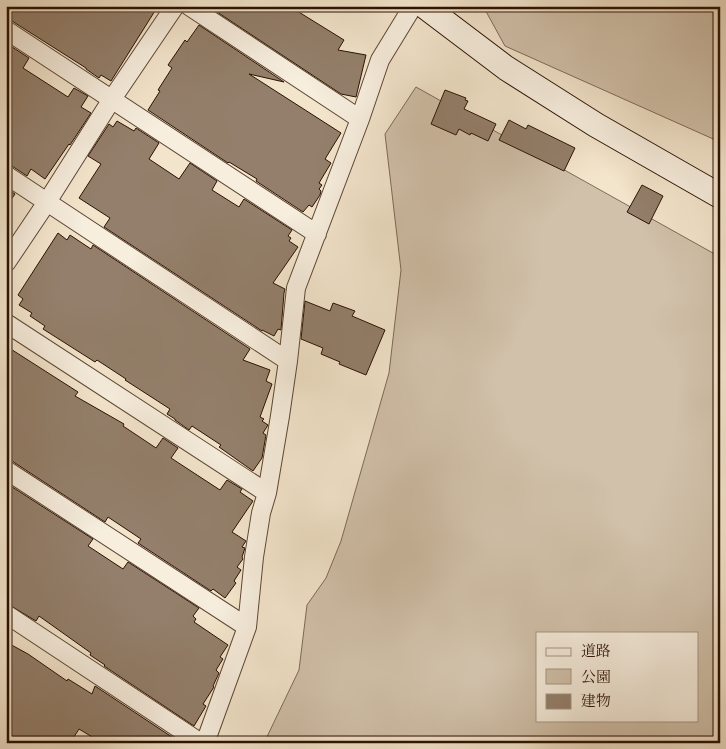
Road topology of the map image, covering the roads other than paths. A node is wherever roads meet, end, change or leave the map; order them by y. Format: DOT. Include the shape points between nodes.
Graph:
graph roads {
  1 [pos="174,6"];
  2 [pos="189,6"];
  3 [pos="412,6"];
  4 [pos="424,6"];
  5 [pos="6,30"];
  6 [pos="112,100"];
  7 [pos="360,119"];
  8 [pos="6,176"];
  9 [pos="720,196"];
  10 [pos="47,202"];
  11 [pos="316,234"];
  12 [pos="6,263"];
  13 [pos="6,323"];
  14 [pos="288,361"];
  15 [pos="6,470"];
  16 [pos="267,493"];
  17 [pos="6,614"];
  18 [pos="247,627"];
  19 [pos="203,743"];
  1 -- 6 [label="street"];
  2 -- 7 [label="street"];
  3 -- 7 [label="street" via="380,60"];
  4 -- 9 [label="street" via="506,68 596,125"];
  5 -- 6 [label="street"];
  6 -- 10 [label="street"];
  6 -- 11 [label="street"];
  7 -- 11 [label="street"];
  8 -- 10 [label="street"];
  10 -- 12 [label="street"];
  10 -- 14 [label="street"];
  11 -- 14 [label="street" via="296,288"];
  13 -- 16 [label="street"];
  14 -- 16 [label="street"];
  15 -- 18 [label="street"];
  16 -- 18 [label="street" via="254,557"];
  17 -- 19 [label="street"];
  18 -- 19 [label="street"];
}
